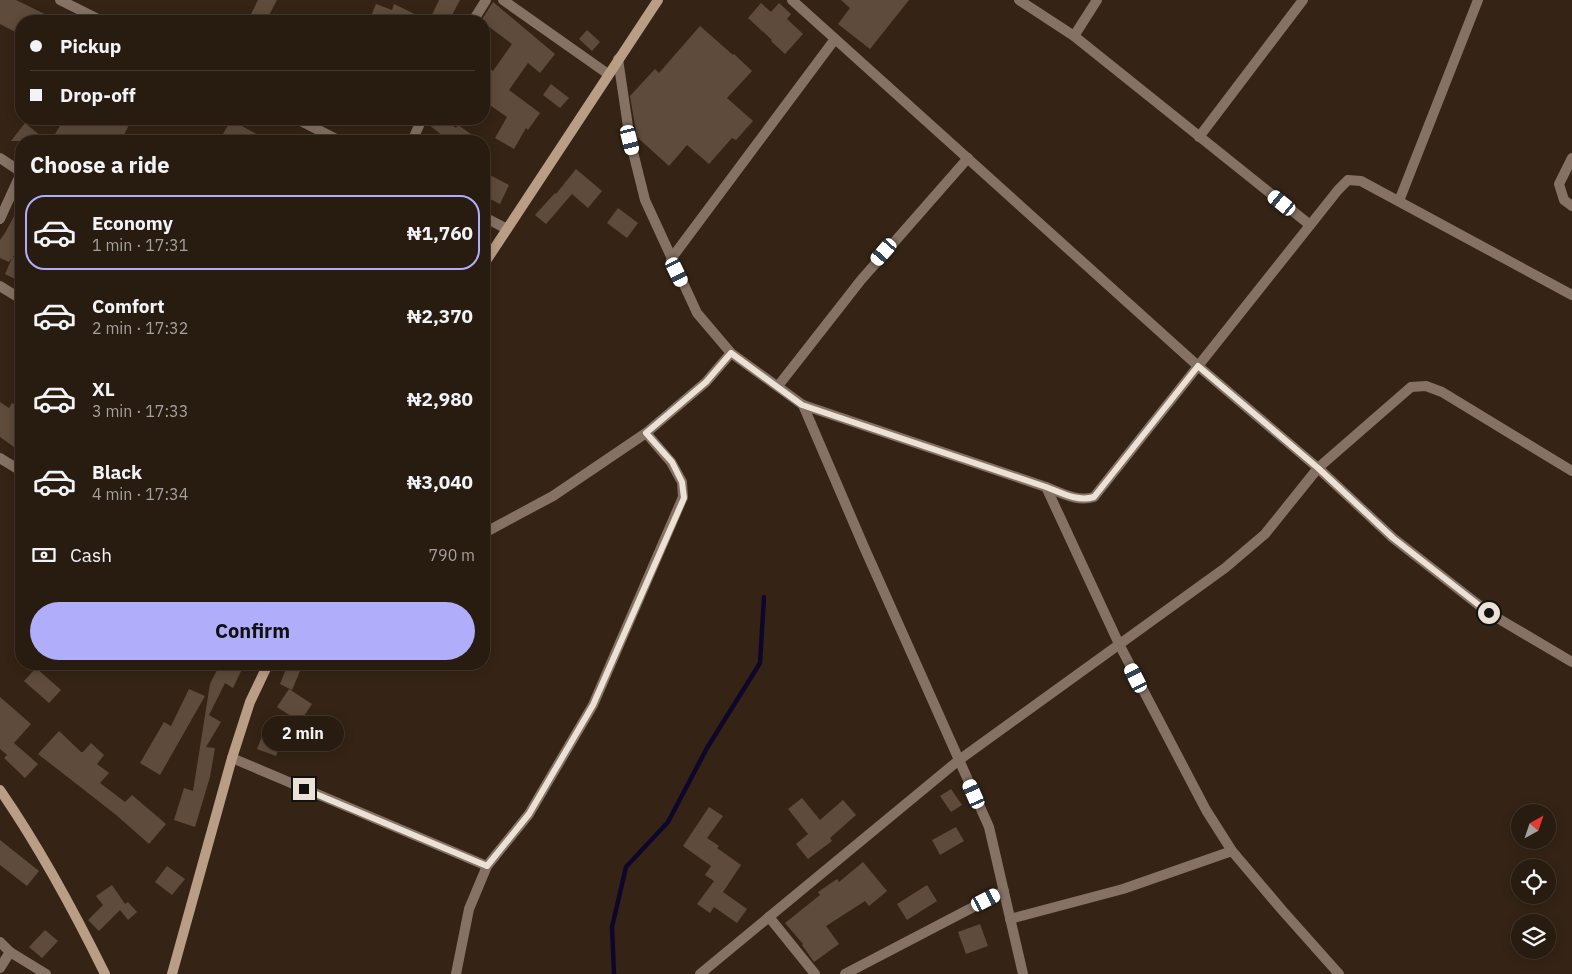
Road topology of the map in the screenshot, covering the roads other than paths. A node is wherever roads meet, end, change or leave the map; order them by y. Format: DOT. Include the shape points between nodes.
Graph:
graph roads {
  1 [pos="60,0"];
  2 [pos="486,0"];
  3 [pos="503,0"];
  4 [pos="658,0"];
  5 [pos="792,0"];
  6 [pos="1019,0"];
  7 [pos="1097,0"];
  8 [pos="1303,0"];
  9 [pos="1478,0"];
  10 [pos="90,15"];
  11 [pos="477,15"];
  12 [pos="1074,36"];
  13 [pos="835,39"];
  14 [pos="618,59"];
  15 [pos="608,74"];
  16 [pos="309,125"];
  17 [pos="328,135"];
  18 [pos="1199,137"];
  19 [pos="0,158"];
  20 [pos="968,158"];
  21 [pos="1572,158"];
  22 [pos="15,169"];
  23 [pos="15,186"];
  24 [pos="1399,201"];
  25 [pos="1572,206"];
  26 [pos="0,219"];
  27 [pos="490,220"];
  28 [pos="1310,225"];
  29 [pos="508,229"];
  30 [pos="490,255"];
  31 [pos="671,259"];
  32 [pos="0,286"];
  33 [pos="15,295"];
  34 [pos="1572,295"];
  35 [pos="731,353"];
  36 [pos="1198,366"];
  37 [pos="778,386"];
  38 [pos="802,405"];
  39 [pos="646,433"];
  40 [pos="0,458"];
  41 [pos="15,467"];
  42 [pos="1318,468"];
  43 [pos="1572,471"];
  44 [pos="1046,487"];
  45 [pos="490,530"];
  46 [pos="1119,644"];
  47 [pos="1572,662"];
  48 [pos="265,670"];
  49 [pos="232,758"];
  50 [pos="958,760"];
  51 [pos="2,796"];
  52 [pos="1232,852"];
  53 [pos="487,866"];
  54 [pos="1004,891"];
  55 [pos="769,917"];
  56 [pos="1010,919"];
  57 [pos="0,942"];
  58 [pos="10,952"];
  59 [pos="0,968"];
  60 [pos="46,974"];
  61 [pos="106,974"];
  62 [pos="172,974"];
  63 [pos="456,974"];
  64 [pos="700,974"];
  65 [pos="815,974"];
  66 [pos="845,974"];
  67 [pos="1024,974"];
  68 [pos="1339,974"];
  1 -- 10 [label="street"];
  2 -- 11 [label="street"];
  3 -- 15 [label="street"];
  4 -- 14 [label="street"];
  5 -- 13 [label="street"];
  6 -- 12 [label="street"];
  7 -- 12 [label="street"];
  8 -- 18 [label="street"];
  9 -- 24 [label="street"];
  12 -- 18 [label="street"];
  13 -- 20 [label="street"];
  13 -- 31 [label="street"];
  14 -- 15 [label="street"];
  14 -- 31 [label="street" via="630,140 645,200"];
  15 -- 29 [label="street"];
  16 -- 17 [label="street"];
  18 -- 28 [label="street"];
  19 -- 22 [label="street"];
  20 -- 36 [label="street"];
  20 -- 37 [label="street" via="861,280"];
  21 -- 25 [label="street" via="1559,184 1564,200"];
  23 -- 26 [label="street"];
  24 -- 28 [label="street" via="1362,181 1348,180"];
  24 -- 34 [label="street"];
  27 -- 29 [label="street"];
  28 -- 36 [label="street"];
  29 -- 30 [label="street"];
  31 -- 35 [label="street" via="697,313"];
  32 -- 33 [label="street"];
  35 -- 37 [label="street"];
  35 -- 39 [label="street" via="706,382"];
  36 -- 42 [label="street"];
  36 -- 44 [label="street" via="1094,497 1075,499"];
  37 -- 38 [label="street"];
  38 -- 44 [label="street"];
  38 -- 50 [label="street"];
  39 -- 45 [label="street" via="553,496"];
  39 -- 53 [label="street" via="672,462 682,482 684,498 593,705 529,814"];
  40 -- 41 [label="street"];
  42 -- 43 [label="street" via="1410,387 1426,386 1442,392"];
  42 -- 46 [label="street" via="1265,534 1225,568"];
  42 -- 47 [label="street" via="1393,538 1489,613"];
  44 -- 46 [label="street"];
  46 -- 50 [label="street"];
  46 -- 52 [label="street" via="1206,810"];
  48 -- 49 [label="street" via="250,702"];
  49 -- 53 [label="street"];
  49 -- 62 [label="street"];
  50 -- 54 [label="street" via="989,827"];
  50 -- 55 [label="street"];
  51 -- 61 [label="street" via="72,907"];
  52 -- 56 [label="street" via="1123,889"];
  52 -- 68 [label="street"];
  53 -- 63 [label="street" via="469,909"];
  54 -- 56 [label="street"];
  54 -- 66 [label="street"];
  55 -- 64 [label="street"];
  55 -- 65 [label="street"];
  56 -- 67 [label="street"];
  57 -- 58 [label="street"];
  58 -- 59 [label="street"];
  58 -- 60 [label="street"];
}
